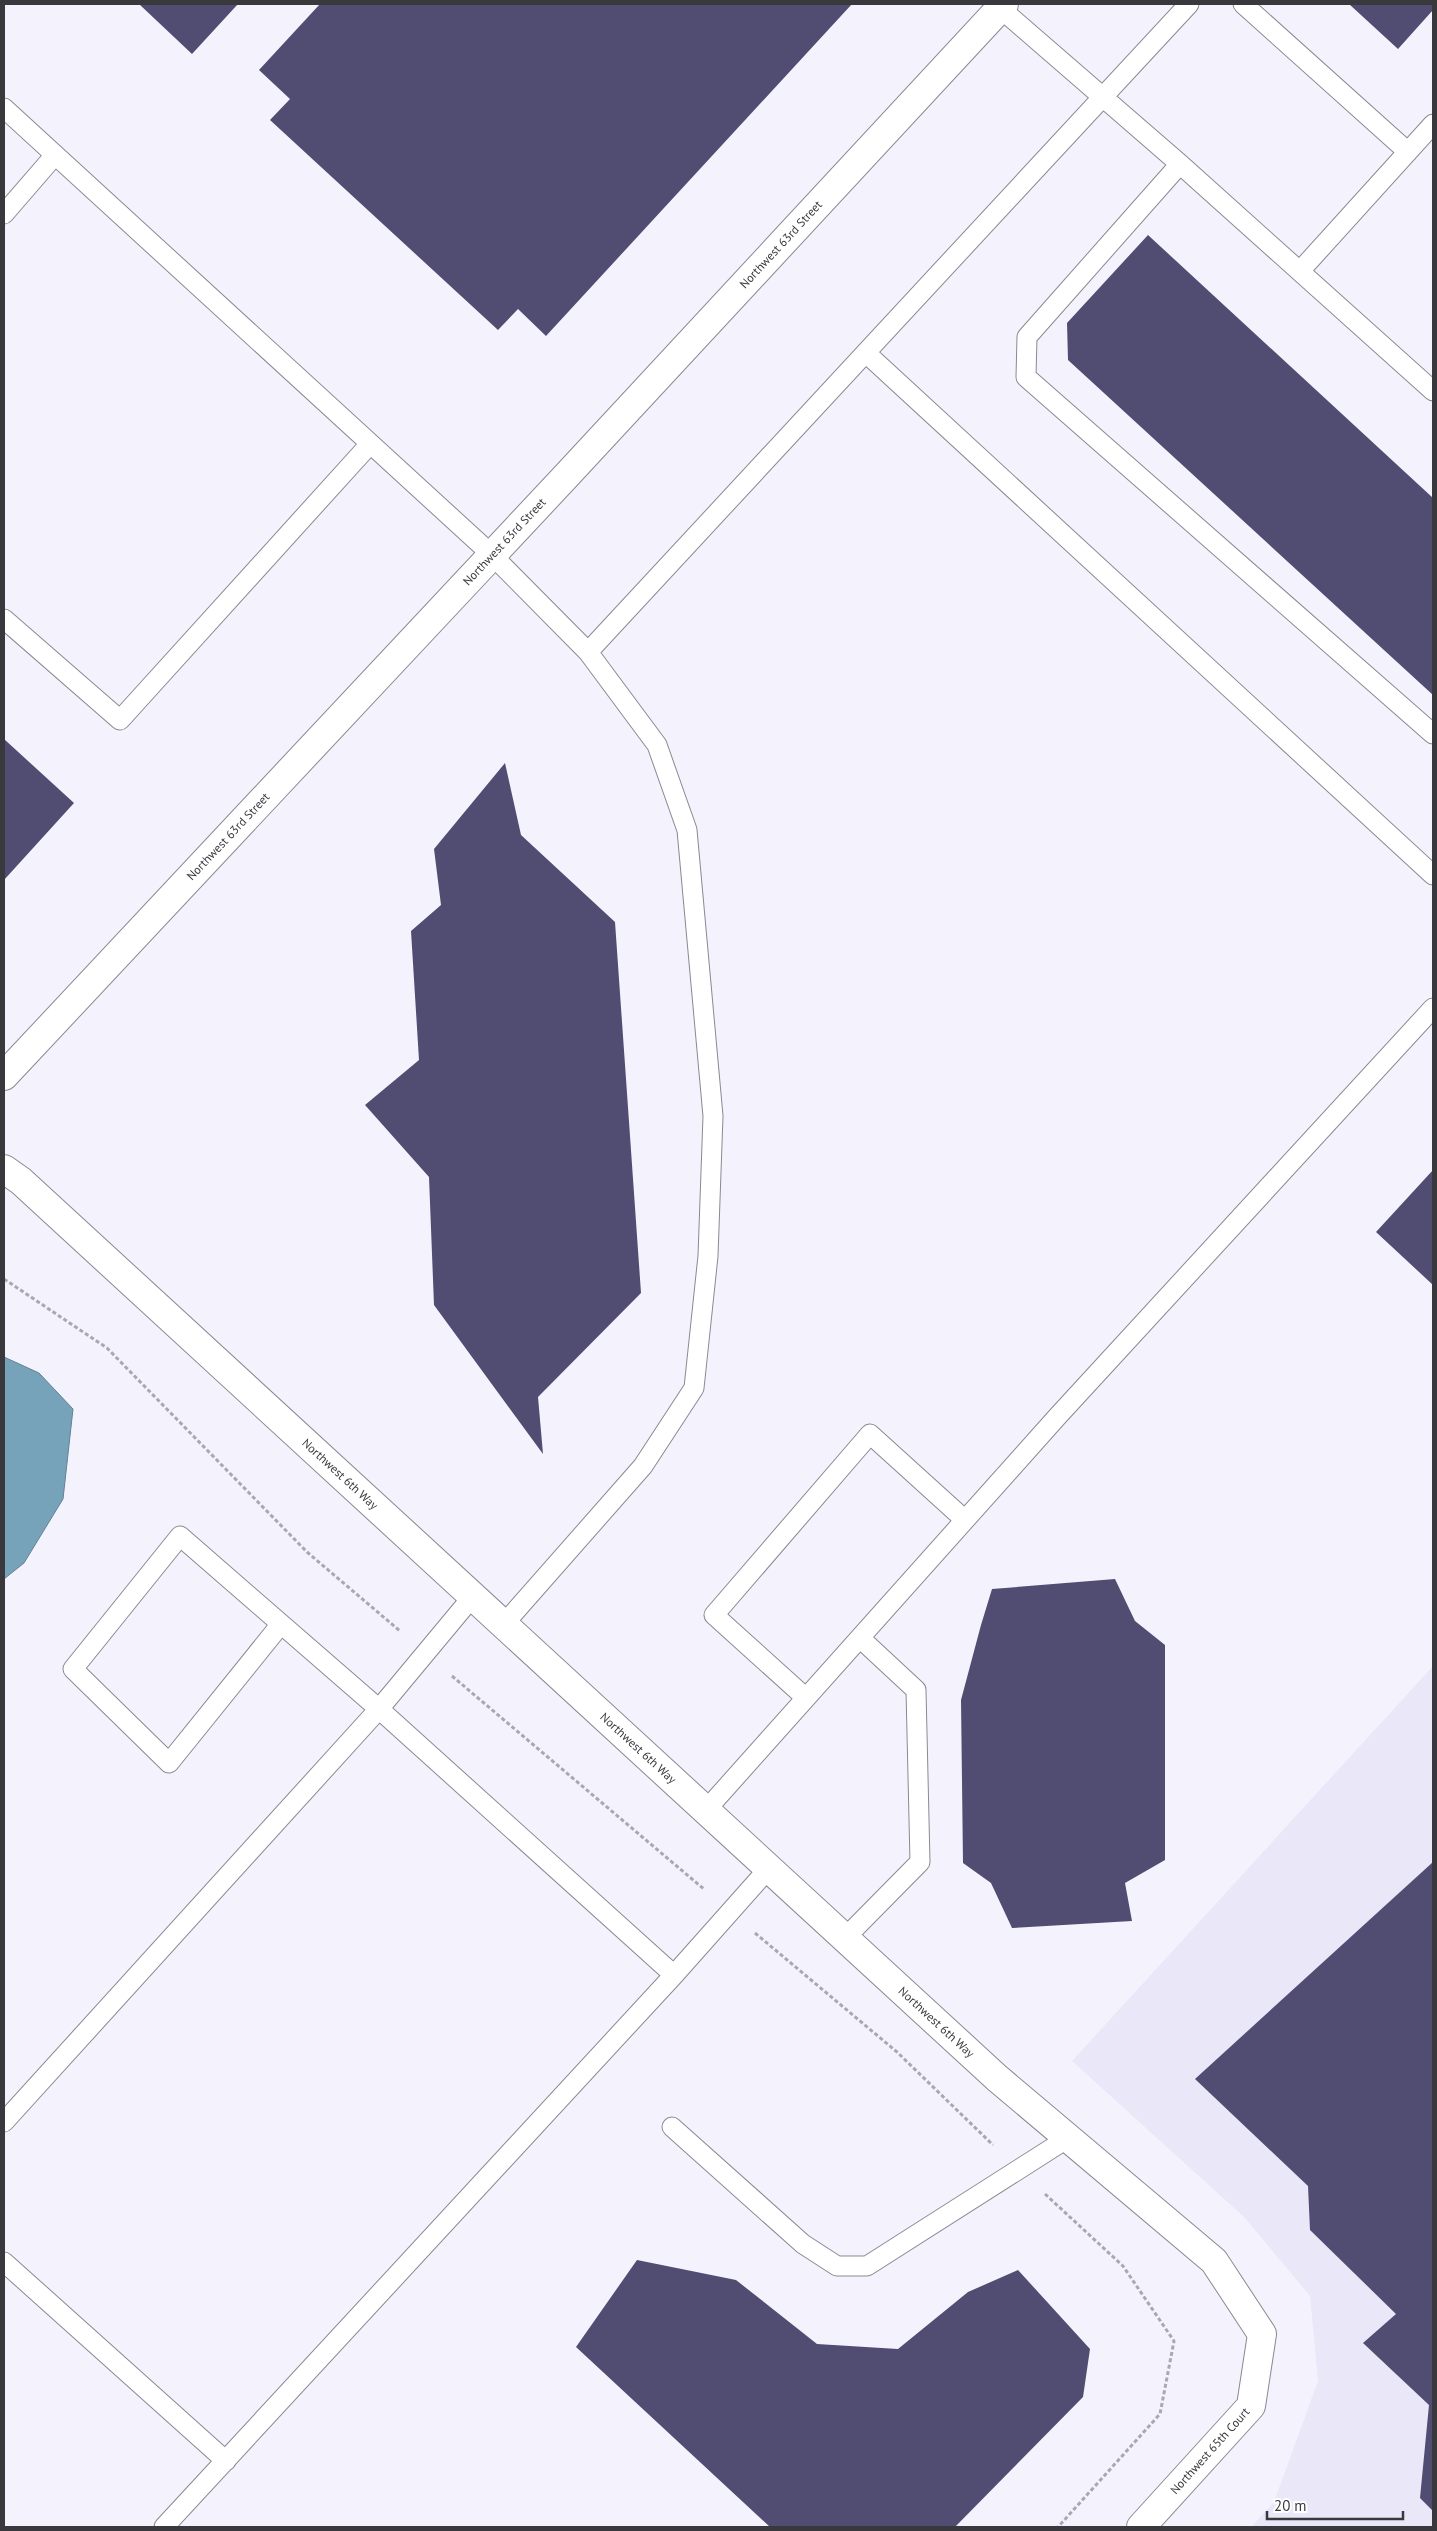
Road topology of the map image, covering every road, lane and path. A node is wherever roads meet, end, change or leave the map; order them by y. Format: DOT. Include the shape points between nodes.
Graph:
graph roads {
  1 [pos="1189,4"];
  2 [pos="1243,4"];
  3 [pos="1002,6"];
  4 [pos="1103,97"];
  5 [pos="4,108"];
  6 [pos="1433,124"];
  7 [pos="1408,152"];
  8 [pos="55,155"];
  9 [pos="1180,164"];
  10 [pos="4,214"];
  11 [pos="1300,271"];
  12 [pos="866,352"];
  13 [pos="1433,391"];
  14 [pos="370,444"];
  15 [pos="491,554"];
  16 [pos="4,619"];
  17 [pos="588,652"];
  18 [pos="1433,734"];
  19 [pos="1433,875"];
  20 [pos="1433,1008"];
  21 [pos="4,1076"];
  22 [pos="4,1169"];
  23 [pos="4,1278"];
  24 [pos="964,1520"];
  25 [pos="473,1596"];
  26 [pos="281,1624"];
  27 [pos="504,1624"];
  28 [pos="860,1638"];
  29 [pos="425,1652"];
  30 [pos="806,1698"];
  31 [pos="379,1709"];
  32 [pos="706,1810"];
  33 [pos="769,1868"];
  34 [pos="731,1912"];
  35 [pos="845,1938"];
  36 [pos="674,1975"];
  37 [pos="4,2122"];
  38 [pos="672,2127"];
  39 [pos="1068,2138"];
  40 [pos="1018,2170"];
  41 [pos="4,2262"];
  42 [pos="1262,2334"];
  43 [pos="226,2461"];
  44 [pos="164,2527"];
  45 [pos="1058,2527"];
  46 [pos="1140,2527"];
  1 -- 4 [label="lane"];
  2 -- 7 [label="lane"];
  3 -- 4 [label="lane"];
  3 -- 15 [label="street, Northwest 63rd Street"];
  4 -- 9 [label="lane"];
  4 -- 12 [label="lane"];
  5 -- 8 [label="lane"];
  6 -- 7 [label="lane"];
  7 -- 11 [label="lane"];
  8 -- 10 [label="lane"];
  8 -- 14 [label="lane"];
  9 -- 11 [label="lane"];
  9 -- 18 [label="lane" via="1027,337 1026,377"];
  11 -- 13 [label="lane"];
  12 -- 17 [label="lane"];
  12 -- 19 [label="lane"];
  14 -- 15 [label="lane"];
  14 -- 16 [label="lane" via="120,720"];
  15 -- 17 [label="lane"];
  15 -- 21 [label="street, Northwest 63rd Street"];
  17 -- 27 [label="lane" via="657,745 687,830 713,1116 708,1256 694,1388 643,1466"];
  20 -- 24 [label="lane"];
  22 -- 25 [label="street, Northwest 6th Way" via="21,1180"];
  23 -- 29 [label="path" via="107,1348 307,1552"];
  24 -- 28 [label="lane"];
  24 -- 30 [label="lane" via="870,1434 714,1616"];
  25 -- 27 [label="street, Northwest 6th Way"];
  25 -- 29 [label="lane"];
  26 -- 26 [label="lane" via="169,1763 73,1669 180,1536"];
  26 -- 31 [label="lane"];
  27 -- 32 [label="street, Northwest 6th Way"];
  28 -- 30 [label="lane"];
  28 -- 35 [label="lane" via="916,1690 920,1862"];
  29 -- 31 [label="lane"];
  29 -- 34 [label="path"];
  30 -- 32 [label="lane"];
  31 -- 36 [label="lane"];
  31 -- 37 [label="lane"];
  32 -- 33 [label="street, Northwest 6th Way"];
  33 -- 34 [label="lane"];
  33 -- 35 [label="street, Northwest 6th Way"];
  34 -- 36 [label="lane"];
  34 -- 40 [label="path" via="897,2052"];
  35 -- 39 [label="street, Northwest 6th Way"];
  36 -- 43 [label="lane"];
  38 -- 40 [label="lane" via="803,2244 837,2266 868,2266"];
  39 -- 40 [label="lane"];
  39 -- 42 [label="street, Northwest 6th Way" via="1214,2261"];
  40 -- 45 [label="path" via="1123,2266 1174,2341 1160,2414"];
  41 -- 43 [label="lane"];
  42 -- 46 [label="street, Northwest 65th Court" via="1250,2406"];
  43 -- 44 [label="lane"];
}
